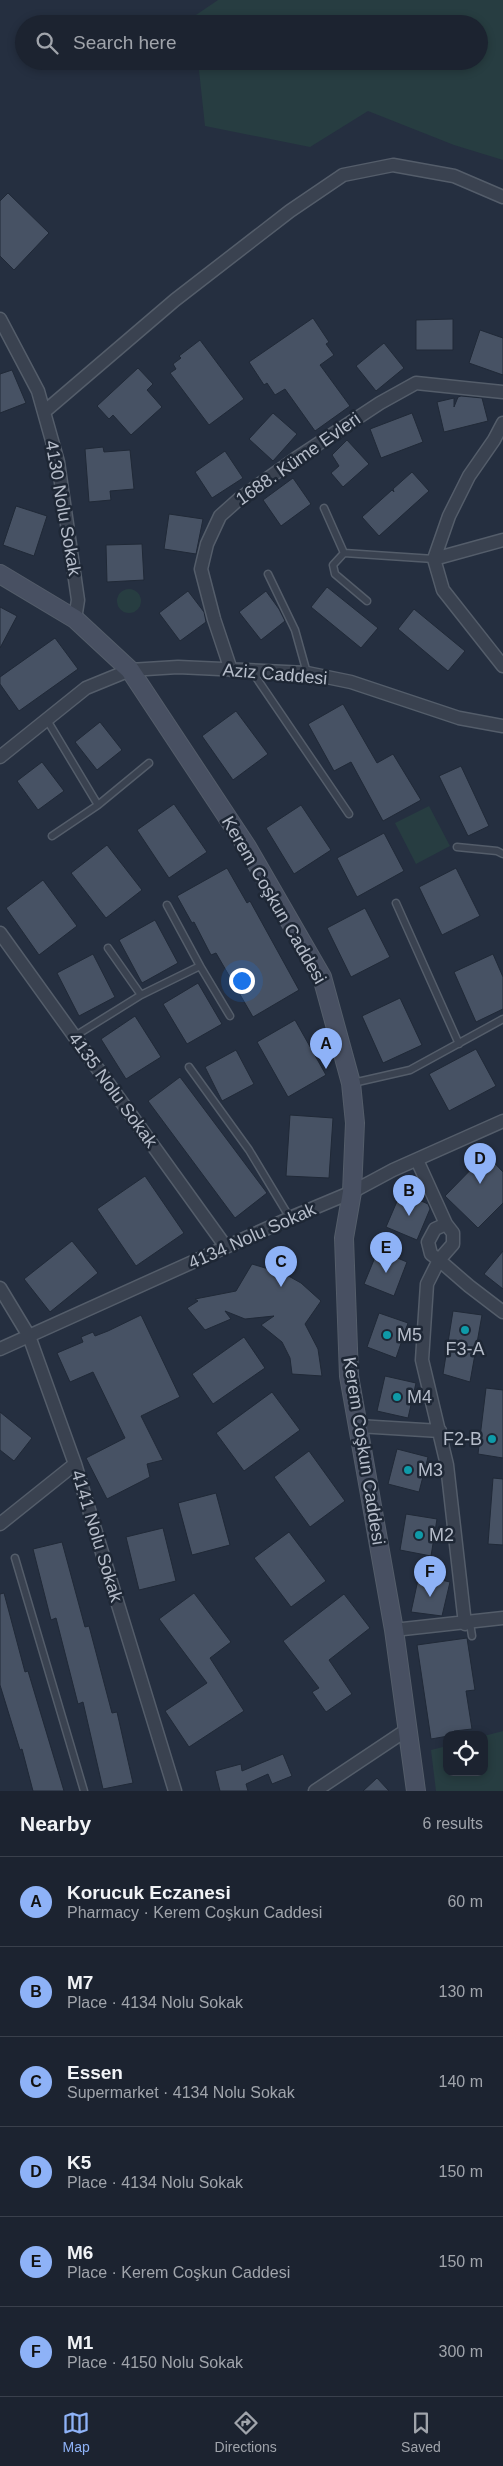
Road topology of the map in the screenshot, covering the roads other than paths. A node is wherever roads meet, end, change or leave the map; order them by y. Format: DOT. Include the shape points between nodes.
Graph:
graph roads {
  1 [pos="503,197"];
  2 [pos="0,318"];
  3 [pos="503,392"];
  4 [pos="44,412"];
  5 [pos="503,423"];
  6 [pos="324,508"];
  7 [pos="503,540"];
  8 [pos="344,553"];
  9 [pos="434,559"];
  10 [pos="0,574"];
  11 [pos="268,574"];
  12 [pos="367,601"];
  13 [pos="75,619"];
  14 [pos="503,666"];
  15 [pos="250,669"];
  16 [pos="130,670"];
  17 [pos="231,670"];
  18 [pos="307,673"];
  19 [pos="47,720"];
  20 [pos="503,726"];
  21 [pos="0,757"];
  22 [pos="149,763"];
  23 [pos="98,805"];
  24 [pos="349,814"];
  25 [pos="52,836"];
  26 [pos="457,846"];
  27 [pos="503,854"];
  28 [pos="396,903"];
  29 [pos="167,905"];
  30 [pos="0,933"];
  31 [pos="108,948"];
  32 [pos="200,966"];
  33 [pos="141,995"];
  34 [pos="230,1016"];
  35 [pos="503,1020"];
  36 [pos="75,1036"];
  37 [pos="458,1044"];
  38 [pos="189,1067"];
  39 [pos="351,1083"];
  40 [pos="503,1121"];
  41 [pos="417,1160"];
  42 [pos="352,1192"];
  43 [pos="290,1218"];
  44 [pos="446,1224"];
  45 [pos="226,1247"];
  46 [pos="439,1260"];
  47 [pos="0,1288"];
  48 [pos="503,1312"];
  49 [pos="30,1336"];
  50 [pos="0,1349"];
  51 [pos="358,1426"];
  52 [pos="440,1431"];
  53 [pos="74,1464"];
  54 [pos="0,1524"];
  55 [pos="15,1558"];
  56 [pos="503,1618"];
  57 [pos="469,1627"];
  58 [pos="394,1630"];
  59 [pos="408,1729"];
  60 [pos="84,1791"];
  61 [pos="175,1791"];
  62 [pos="315,1791"];
  63 [pos="416,1791"];
  1 -- 4 [label="street" via="454,176 393,165 343,175 290,211 175,300"];
  2 -- 4 [label="street, 4130 Nolu Sokak" via="38,391"];
  3 -- 17 [label="street, 1688. Küme Evleri" via="416,384 380,402 295,459 220,516 200,569"];
  4 -- 13 [label="street, 4130 Nolu Sokak" via="58,462 78,600"];
  5 -- 9 [label="street" via="469,476 449,516"];
  6 -- 8 [label="lane"];
  7 -- 9 [label="street"];
  8 -- 9 [label="lane"];
  8 -- 12 [label="lane" via="332,565 334,574"];
  9 -- 14 [label="street" via="443,590"];
  10 -- 13 [label="street, Kerem Coşkun Caddesi"];
  11 -- 18 [label="lane" via="295,630"];
  13 -- 16 [label="street, Kerem Coşkun Caddesi"];
  15 -- 17 [label="street, Aziz Caddesi"];
  15 -- 18 [label="street, Aziz Caddesi"];
  15 -- 24 [label="lane"];
  16 -- 17 [label="street, Aziz Caddesi" via="178,667"];
  16 -- 19 [label="street, Aziz Caddesi" via="86,688"];
  16 -- 39 [label="street, Kerem Coşkun Caddesi" via="247,847 322,977"];
  18 -- 20 [label="street, Aziz Caddesi" via="351,682 459,718"];
  19 -- 21 [label="street, Aziz Caddesi"];
  19 -- 23 [label="lane"];
  22 -- 23 [label="lane"];
  23 -- 25 [label="lane"];
  26 -- 27 [label="lane"];
  28 -- 37 [label="lane"];
  29 -- 32 [label="lane"];
  30 -- 36 [label="street, 4135 Nolu Sokak"];
  31 -- 33 [label="lane"];
  32 -- 33 [label="lane"];
  32 -- 34 [label="lane"];
  33 -- 36 [label="lane"];
  35 -- 37 [label="lane"];
  36 -- 45 [label="street, 4135 Nolu Sokak"];
  37 -- 39 [label="lane" via="410,1070"];
  38 -- 43 [label="lane" via="249,1150"];
  39 -- 42 [label="street, Kerem Coşkun Caddesi" via="355,1123"];
  40 -- 41 [label="street, 4134 Nolu Sokak"];
  41 -- 42 [label="street, 4134 Nolu Sokak"];
  41 -- 44 [label="street"];
  42 -- 43 [label="street, 4134 Nolu Sokak"];
  42 -- 51 [label="street, Kerem Coşkun Caddesi" via="344,1238 349,1376"];
  43 -- 45 [label="street, 4134 Nolu Sokak"];
  44 -- 46 [label="street" via="453,1234 453,1244"];
  44 -- 46 [label="street" via="435,1229 428,1242 431,1254"];
  45 -- 49 [label="street, 4134 Nolu Sokak"];
  46 -- 48 [label="street"];
  46 -- 52 [label="street" via="427,1284 422,1360"];
  47 -- 49 [label="street, 4141 Nolu Sokak"];
  49 -- 50 [label="street, 4134 Nolu Sokak"];
  49 -- 53 [label="street, 4141 Nolu Sokak"];
  51 -- 52 [label="street"];
  51 -- 58 [label="street, Kerem Coşkun Caddesi"];
  52 -- 57 [label="street"];
  53 -- 54 [label="street"];
  53 -- 61 [label="street, 4141 Nolu Sokak"];
  55 -- 60 [label="lane"];
  56 -- 57 [label="street"];
  57 -- 58 [label="street"];
  58 -- 59 [label="street, Kerem Coşkun Caddesi"];
  59 -- 62 [label="street"];
  59 -- 63 [label="street, Kerem Coşkun Caddesi"];
}
